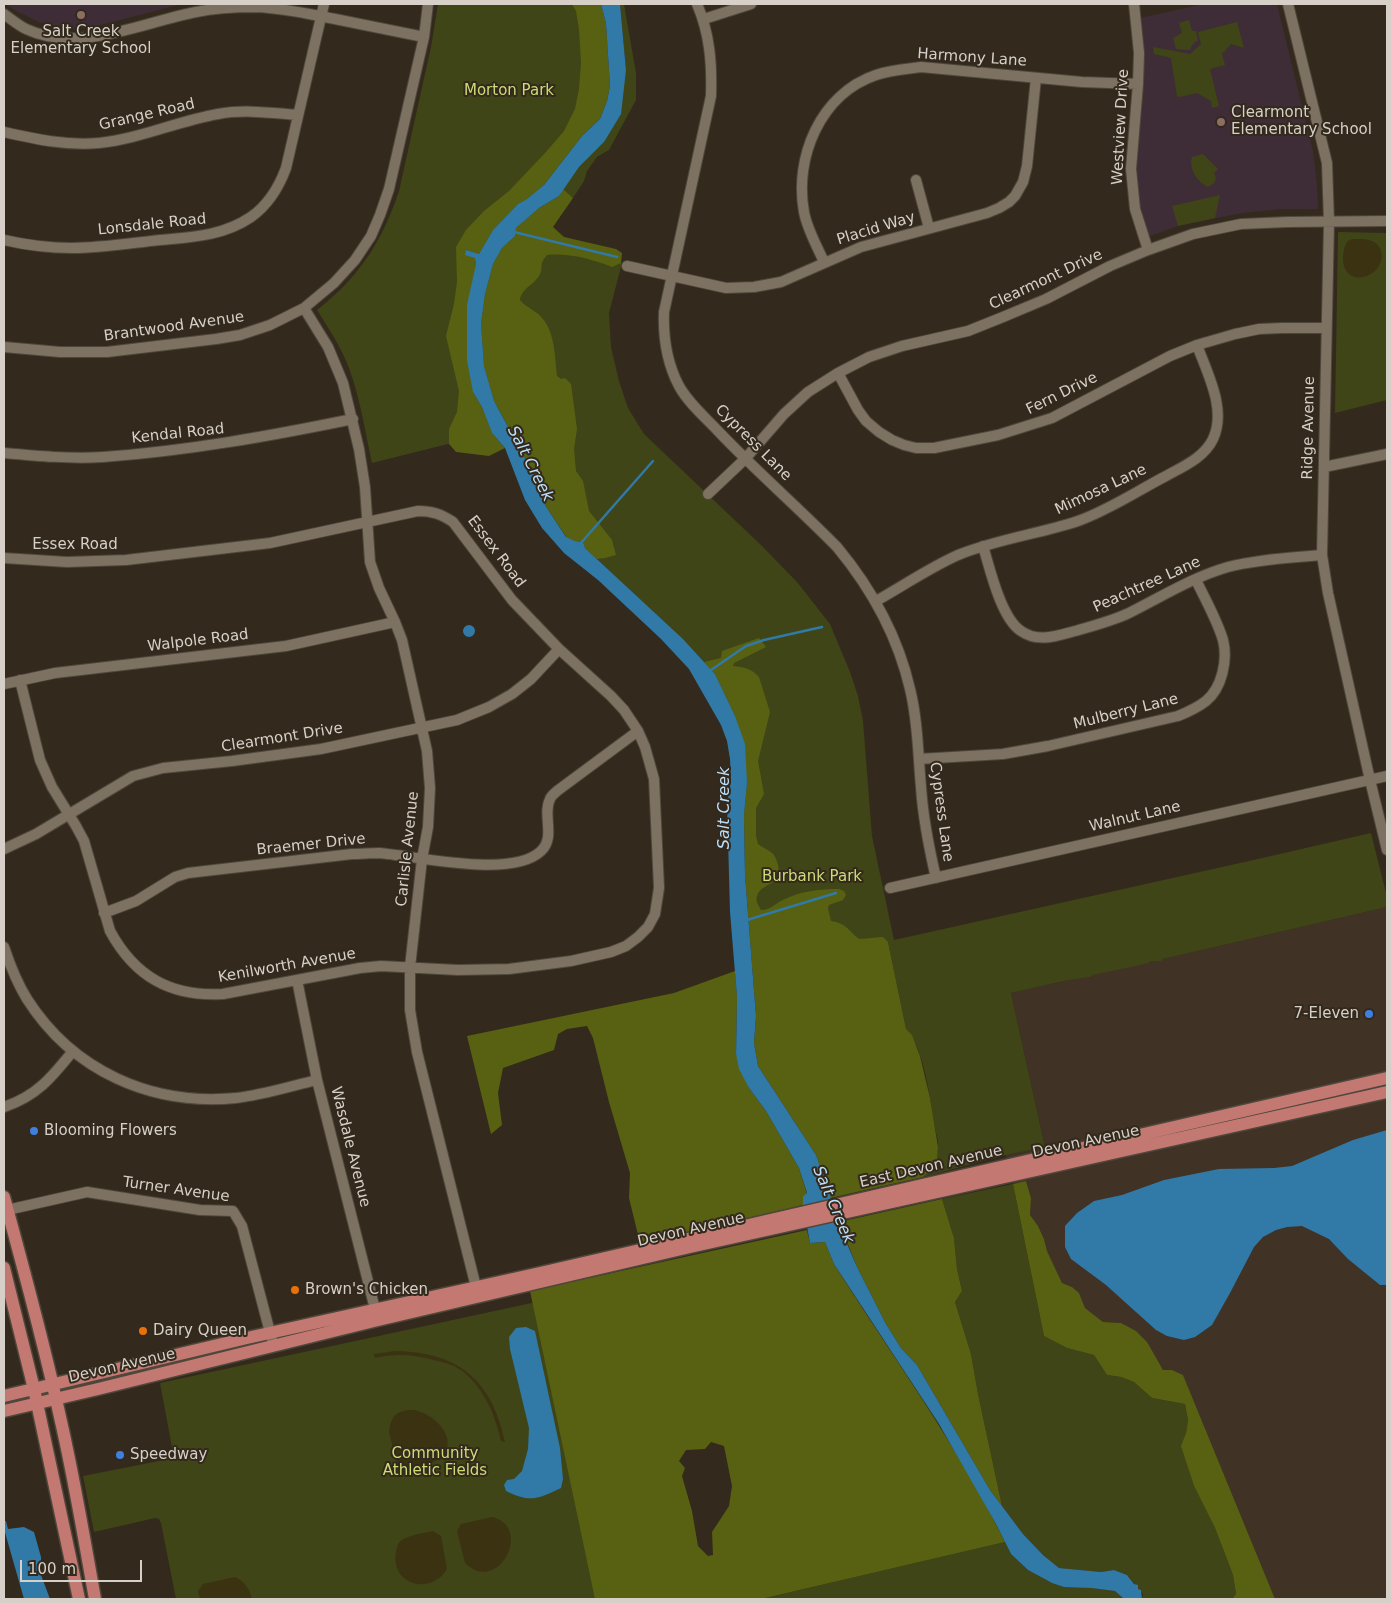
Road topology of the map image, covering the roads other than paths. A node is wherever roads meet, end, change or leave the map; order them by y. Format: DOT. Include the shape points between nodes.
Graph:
graph roads {
  1 [pos="324,4"];
  2 [pos="428,4"];
  3 [pos="697,4"];
  4 [pos="751,4"];
  5 [pos="1134,4"];
  6 [pos="1288,4"];
  7 [pos="4,14"];
  8 [pos="321,16"];
  9 [pos="704,19"];
  10 [pos="424,37"];
  11 [pos="1036,78"];
  12 [pos="1138,84"];
  13 [pos="298,116"];
  14 [pos="4,132"];
  15 [pos="916,180"];
  16 [pos="1387,221"];
  17 [pos="1329,222"];
  18 [pos="929,228"];
  19 [pos="4,240"];
  20 [pos="1148,250"];
  21 [pos="824,262"];
  22 [pos="627,266"];
  23 [pos="672,276"];
  24 [pos="304,308"];
  25 [pos="1326,328"];
  26 [pos="1197,345"];
  27 [pos="4,347"];
  28 [pos="838,373"];
  29 [pos="353,419"];
  30 [pos="4,453"];
  31 [pos="1387,454"];
  32 [pos="745,459"];
  33 [pos="1324,467"];
  34 [pos="708,494"];
  35 [pos="368,522"];
  36 [pos="983,546"];
  37 [pos="1322,555"];
  38 [pos="4,558"];
  39 [pos="1196,580"];
  40 [pos="876,601"];
  41 [pos="395,622"];
  42 [pos="559,649"];
  43 [pos="20,680"];
  44 [pos="4,684"];
  45 [pos="421,727"];
  46 [pos="638,731"];
  47 [pos="919,759"];
  48 [pos="1387,776"];
  49 [pos="1370,780"];
  50 [pos="69,815"];
  51 [pos="4,849"];
  52 [pos="1387,850"];
  53 [pos="422,859"];
  54 [pos="936,878"];
  55 [pos="890,888"];
  56 [pos="104,913"];
  57 [pos="4,947"];
  58 [pos="611,952"];
  59 [pos="410,967"];
  60 [pos="297,980"];
  61 [pos="73,1051"];
  62 [pos="1387,1078"];
  63 [pos="317,1080"];
  64 [pos="1387,1092"];
  65 [pos="4,1107"];
  66 [pos="4,1197"];
  67 [pos="855,1205"];
  68 [pos="7,1210"];
  69 [pos="788,1220"];
  70 [pos="4,1268"];
  71 [pos="540,1273"];
  72 [pos="476,1287"];
  73 [pos="377,1315"];
  74 [pos="270,1333"];
  75 [pos="273,1346"];
  76 [pos="53,1385"];
  77 [pos="34,1389"];
  78 [pos="4,1396"];
  79 [pos="56,1399"];
  80 [pos="37,1403"];
  81 [pos="4,1411"];
  82 [pos="79,1599"];
  83 [pos="95,1599"];
  1 -- 8 [label="street, Lonsdale Road"];
  2 -- 10 [label="street, Brantwood Avenue"];
  3 -- 9 [label="street, Cypress Lane"];
  4 -- 9 [label="street"];
  5 -- 12 [label="street, Westview Drive" via="1139,53"];
  6 -- 17 [label="street, Ridge Avenue" via="1327,163"];
  7 -- 8 [label="street" via="36,33 65,38 86,38 216,9 283,9"];
  8 -- 10 [label="street"];
  8 -- 13 [label="street, Lonsdale Road"];
  9 -- 23 [label="street, Cypress Lane" via="711,58 711,96"];
  10 -- 24 [label="street, Brantwood Avenue" via="380,215 355,260"];
  11 -- 12 [label="street, Harmony Lane"];
  11 -- 18 [label="street, Placid Way" via="1025,175 1015,196 987,213"];
  11 -- 21 [label="street, Harmony Lane" via="921,67 875,75 839,96 815,129 803,168 804,215"];
  12 -- 20 [label="street, Westview Drive" via="1131,169 1135,209"];
  13 -- 14 [label="street, Grange Road" via="247,112 218,114 100,143 65,144"];
  13 -- 19 [label="street, Lonsdale Road" via="286,168 277,189 256,213 233,227 201,236 84,248"];
  15 -- 18 [label="street"];
  16 -- 17 [label="street, Clearmont Drive"];
  17 -- 20 [label="street, Clearmont Drive" via="1241,224 1193,234"];
  17 -- 25 [label="street, Ridge Avenue"];
  18 -- 21 [label="street, Placid Way" via="861,247"];
  20 -- 28 [label="street, Clearmont Drive" via="1003,318 968,331 869,357"];
  21 -- 23 [label="street, Placid Way" via="781,282 754,287 726,288"];
  22 -- 23 [label="street, Placid Way"];
  23 -- 32 [label="street, Cypress Lane" via="664,328 673,374 690,402"];
  24 -- 27 [label="street, Brantwood Avenue" via="270,325 216,339 106,352"];
  24 -- 29 [label="street, Carlisle Avenue" via="337,365"];
  25 -- 26 [label="street, Fern Drive" via="1259,329"];
  25 -- 33 [label="street, Ridge Avenue"];
  26 -- 28 [label="street, Fern Drive" via="1052,418 998,435 934,448 904,445 879,432 858,410"];
  26 -- 36 [label="street, Mimosa Lane" via="1217,407 1213,440 1202,454 1080,520"];
  28 -- 32 [label="street, Clearmont Drive" via="808,392 784,414"];
  29 -- 30 [label="street, Kendal Road" via="232,443 102,457"];
  29 -- 35 [label="street, Carlisle Avenue"];
  31 -- 33 [label="street"];
  32 -- 34 [label="street, Clearmont Drive"];
  32 -- 40 [label="street, Cypress Lane" via="837,547"];
  33 -- 37 [label="street, Ridge Avenue"];
  35 -- 38 [label="street, Essex Road" via="270,543 126,560 67,562"];
  35 -- 41 [label="street, Carlisle Avenue" via="370,562"];
  35 -- 42 [label="street, Essex Road" via="418,511 430,511 453,522 512,600"];
  36 -- 39 [label="street, Peachtree Lane" via="1007,617 1016,628 1035,638 1050,638 1105,622"];
  36 -- 40 [label="street, Mimosa Lane" via="940,564"];
  37 -- 39 [label="street, Peachtree Lane" via="1244,564"];
  37 -- 49 [label="street, Ridge Avenue"];
  39 -- 47 [label="street, Mulberry Lane" via="1223,641 1225,654 1223,670 1213,694 1194,710 1004,754"];
  40 -- 47 [label="street, Cypress Lane" via="911,690"];
  41 -- 43 [label="street, Walpole Road" via="286,646 55,673"];
  41 -- 45 [label="street, Carlisle Avenue"];
  42 -- 45 [label="street, Clearmont Drive" via="531,679 489,707 465,717"];
  42 -- 46 [label="street, Essex Road" via="611,696"];
  43 -- 44 [label="street, Walpole Road"];
  43 -- 50 [label="street, Kenilworth Avenue" via="40,760"];
  45 -- 50 [label="street, Clearmont Drive" via="320,749 163,768 133,776"];
  45 -- 53 [label="street, Carlisle Avenue" via="430,788"];
  46 -- 53 [label="street, Braemer Drive" via="557,790 549,800 546,844 531,858 493,865"];
  46 -- 58 [label="street, Essex Road" via="654,779 658,901 648,927 626,946"];
  47 -- 54 [label="street, Cypress Lane" via="927,838"];
  48 -- 49 [label="street, Walnut Lane"];
  49 -- 52 [label="street, Ridge Avenue"];
  49 -- 54 [label="street, Walnut Lane"];
  50 -- 51 [label="street, Clearmont Drive"];
  50 -- 56 [label="street, Kenilworth Avenue" via="84,842"];
  53 -- 56 [label="street, Braemer Drive" via="377,853 352,854 188,873 175,877 136,901"];
  53 -- 59 [label="street, Carlisle Avenue"];
  54 -- 55 [label="street, Walnut Lane"];
  56 -- 60 [label="street, Kenilworth Avenue" via="113,938 130,961 176,990 224,994"];
  57 -- 61 [label="street" via="26,998"];
  58 -- 59 [label="street, Kenilworth Avenue" via="509,969"];
  59 -- 60 [label="street, Kenilworth Avenue" via="360,968"];
  59 -- 72 [label="street, Carlisle Avenue" via="410,1010 417,1052"];
  60 -- 63 [label="street, Wasdale Avenue"];
  61 -- 63 [label="street" via="126,1083 163,1095 199,1099 236,1098"];
  61 -- 65 [label="street" via="38,1090"];
  62 -- 67 [label="main road, East Devon Avenue"];
  63 -- 73 [label="street, Wasdale Avenue"];
  64 -- 67 [label="main road, Devon Avenue"];
  66 -- 68 [label="main road"];
  67 -- 69 [label="main road, East Devon Avenue"];
  68 -- 74 [label="street, Turner Avenue" via="87,1192 205,1211 233,1211 242,1226"];
  68 -- 76 [label="main road"];
  69 -- 71 [label="main road, East Devon Avenue"];
  69 -- 73 [label="main road, Devon Avenue" via="690,1247"];
  70 -- 77 [label="main road"];
  71 -- 72 [label="main road, Devon Avenue"];
  72 -- 73 [label="main road, Devon Avenue"];
  73 -- 74 [label="main road, Devon Avenue"];
  73 -- 75 [label="main road, Devon Avenue"];
  74 -- 75 [label="street, Turner Avenue"];
  74 -- 76 [label="main road, Devon Avenue"];
  75 -- 79 [label="main road, Devon Avenue"];
  76 -- 77 [label="main road, Devon Avenue"];
  76 -- 79 [label="main road"];
  77 -- 78 [label="main road, Devon Avenue"];
  77 -- 80 [label="main road"];
  79 -- 80 [label="main road, Devon Avenue"];
  79 -- 83 [label="main road"];
  80 -- 81 [label="main road, Devon Avenue"];
  80 -- 82 [label="main road"];
}
